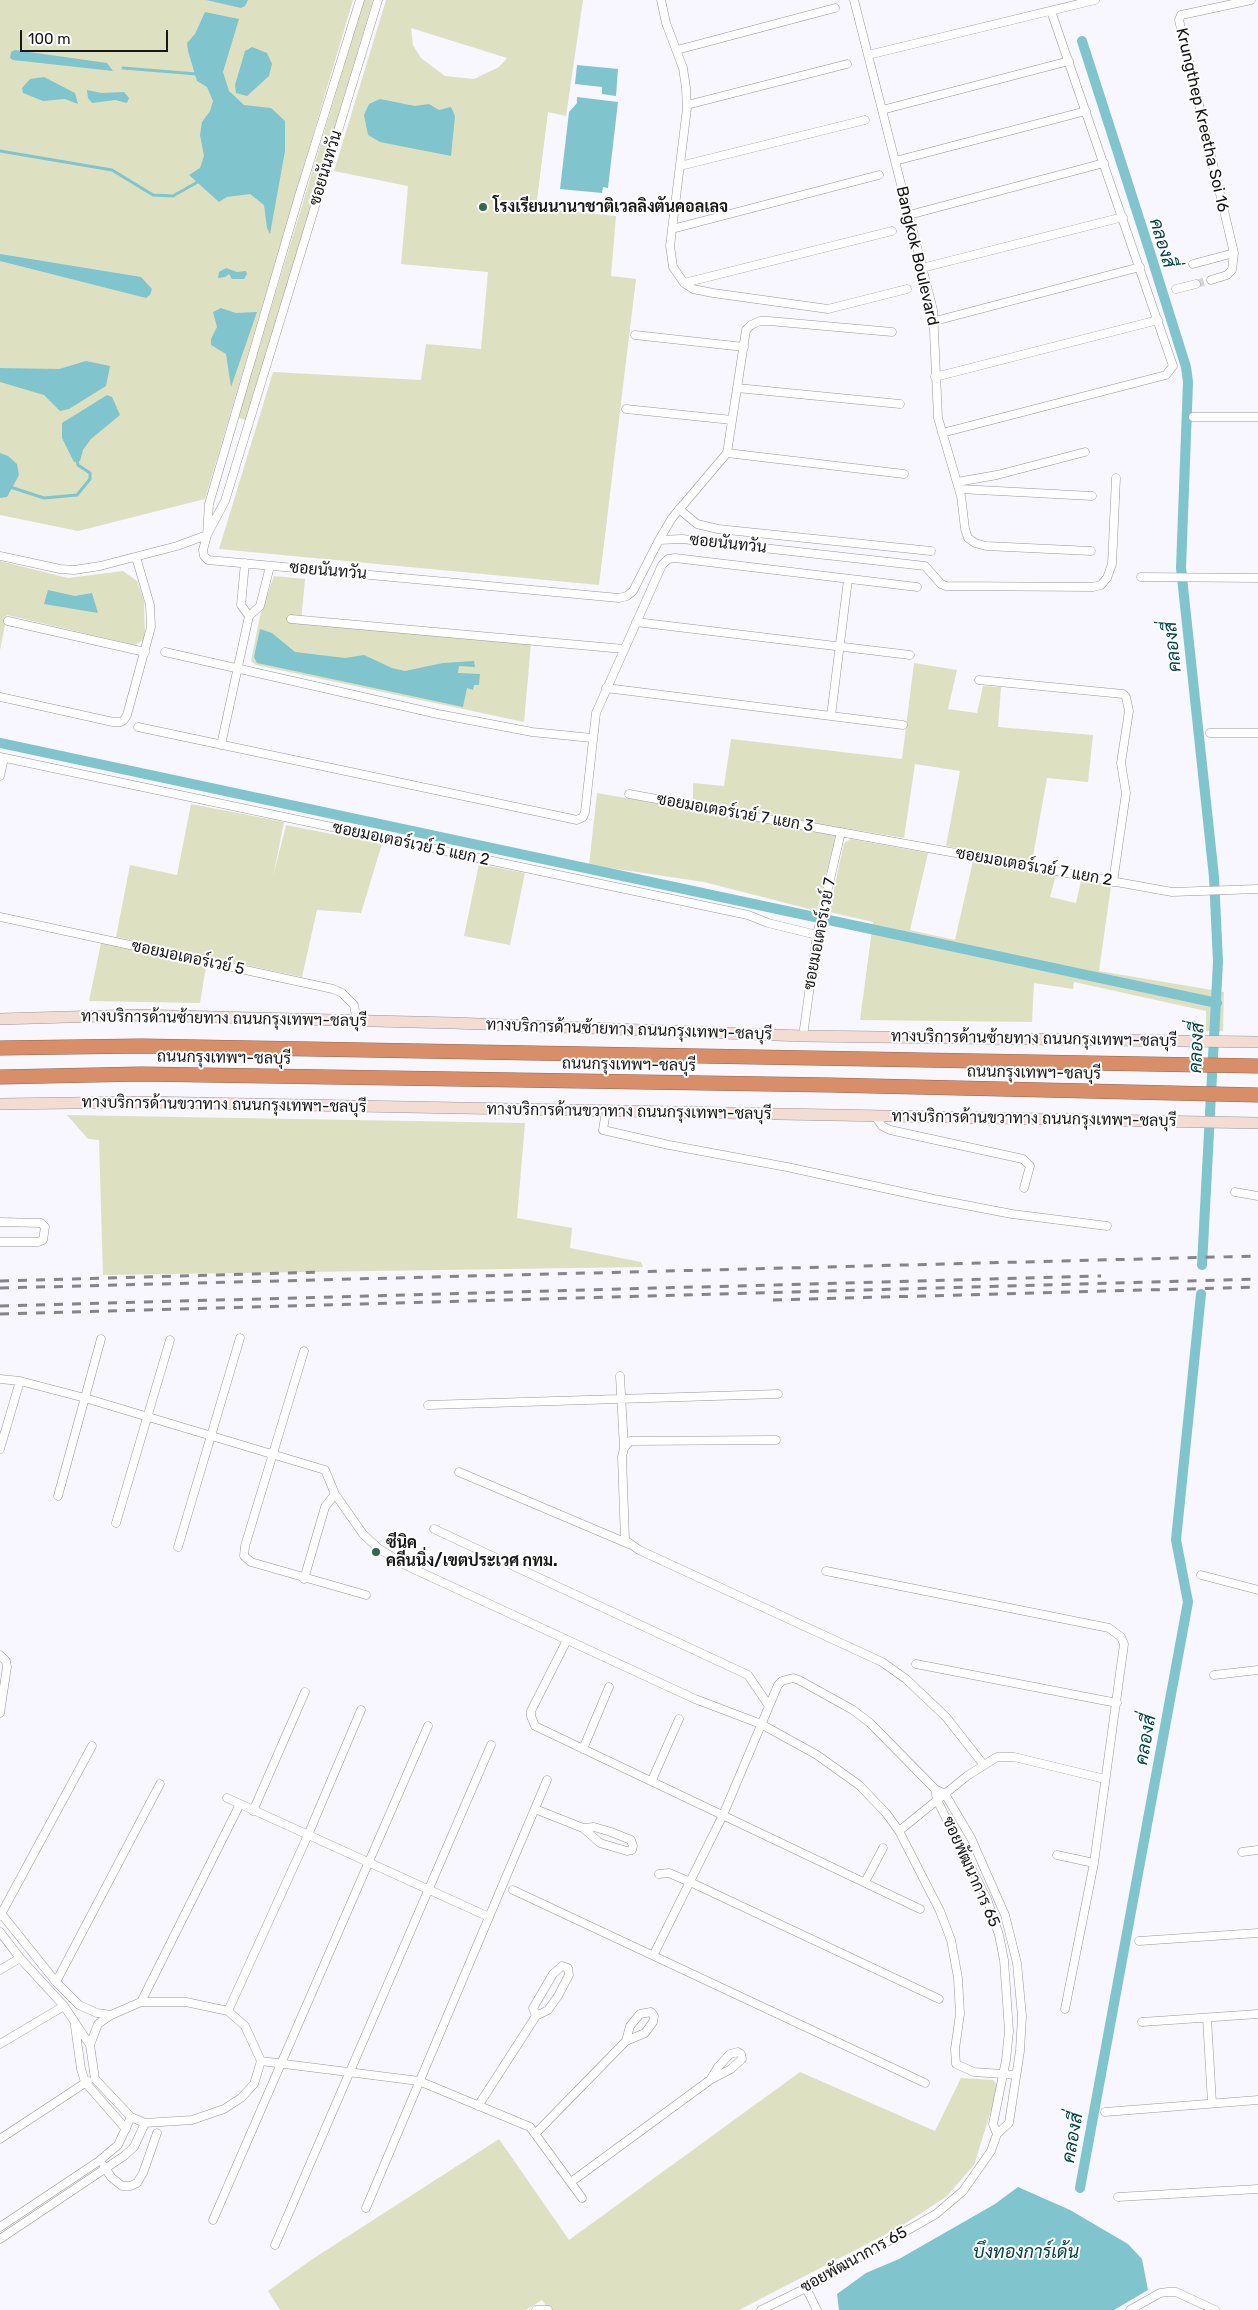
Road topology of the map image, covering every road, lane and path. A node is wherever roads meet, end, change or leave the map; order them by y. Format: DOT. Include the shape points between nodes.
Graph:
graph roads {
  1 [pos="360,0"];
  2 [pos="378,0"];
  3 [pos="661,0"];
  4 [pos="863,0"];
  5 [pos="1096,0"];
  6 [pos="1251,0"];
  7 [pos="854,1"];
  8 [pos="835,8"];
  9 [pos="1051,11"];
  10 [pos="677,50"];
  11 [pos="868,55"];
  12 [pos="1069,62"];
  13 [pos="847,64"];
  14 [pos="687,105"];
  15 [pos="882,110"];
  16 [pos="1086,111"];
  17 [pos="865,120"];
  18 [pos="895,161"];
  19 [pos="1104,163"];
  20 [pos="680,166"];
  21 [pos="880,175"];
  22 [pos="909,215"];
  23 [pos="1123,216"];
  24 [pos="672,229"];
  25 [pos="892,231"];
  26 [pos="1234,253"];
  27 [pos="1193,264"];
  28 [pos="1140,267"];
  29 [pos="922,268"];
  30 [pos="1211,280"];
  31 [pos="684,283"];
  32 [pos="1196,284"];
  33 [pos="907,289"];
  34 [pos="1176,289"];
  35 [pos="1158,320"];
  36 [pos="935,321"];
  37 [pos="892,332"];
  38 [pos="636,335"];
  39 [pos="744,347"];
  40 [pos="934,377"];
  41 [pos="737,388"];
  42 [pos="900,404"];
  43 [pos="626,409"];
  44 [pos="1193,417"];
  45 [pos="1258,418"];
  46 [pos="732,420"];
  47 [pos="942,433"];
  48 [pos="226,445"];
  49 [pos="240,450"];
  50 [pos="1085,452"];
  51 [pos="727,453"];
  52 [pos="904,474"];
  53 [pos="1116,478"];
  54 [pos="959,486"];
  55 [pos="1092,496"];
  56 [pos="679,509"];
  57 [pos="207,535"];
  58 [pos="659,540"];
  59 [pos="931,551"];
  60 [pos="1090,551"];
  61 [pos="0,556"];
  62 [pos="136,557"];
  63 [pos="244,563"];
  64 [pos="270,566"];
  65 [pos="1141,577"];
  66 [pos="1258,578"];
  67 [pos="848,579"];
  68 [pos="916,587"];
  69 [pos="248,616"];
  70 [pos="291,619"];
  71 [pos="8,621"];
  72 [pos="636,622"];
  73 [pos="840,646"];
  74 [pos="624,648"];
  75 [pos="145,652"];
  76 [pos="165,652"];
  77 [pos="910,655"];
  78 [pos="237,669"];
  79 [pos="979,680"];
  80 [pos="606,688"];
  81 [pos="0,697"];
  82 [pos="831,716"];
  83 [pos="903,724"];
  84 [pos="138,727"];
  85 [pos="1210,732"];
  86 [pos="1258,733"];
  87 [pos="592,738"];
  88 [pos="220,745"];
  89 [pos="2,757"];
  90 [pos="0,776"];
  91 [pos="629,794"];
  92 [pos="841,832"];
  93 [pos="1113,882"];
  94 [pos="1258,889"];
  95 [pos="0,917"];
  96 [pos="818,932"];
  97 [pos="0,1019"];
  98 [pos="357,1021"];
  99 [pos="803,1036"];
  100 [pos="1258,1042"];
  101 [pos="0,1048"];
  102 [pos="1258,1066"];
  103 [pos="0,1077"];
  104 [pos="1258,1095"];
  105 [pos="0,1104"];
  106 [pos="606,1111"];
  107 [pos="875,1116"];
  108 [pos="1258,1123"];
  109 [pos="1024,1188"];
  110 [pos="1235,1192"];
  111 [pos="1258,1196"];
  112 [pos="0,1222"];
  113 [pos="1107,1226"];
  114 [pos="0,1242"];
  115 [pos="240,1338"];
  116 [pos="101,1339"];
  117 [pos="170,1340"];
  118 [pos="304,1351"];
  119 [pos="620,1376"];
  120 [pos="0,1379"];
  121 [pos="20,1381"];
  122 [pos="778,1394"];
  123 [pos="85,1398"];
  124 [pos="621,1398"];
  125 [pos="428,1405"];
  126 [pos="148,1417"];
  127 [pos="212,1435"];
  128 [pos="776,1440"];
  129 [pos="624,1448"];
  130 [pos="0,1449"];
  131 [pos="273,1454"];
  132 [pos="459,1472"];
  133 [pos="335,1494"];
  134 [pos="58,1496"];
  135 [pos="116,1523"];
  136 [pos="434,1529"];
  137 [pos="629,1544"];
  138 [pos="178,1547"];
  139 [pos="826,1571"];
  140 [pos="1202,1575"];
  141 [pos="304,1579"];
  142 [pos="1258,1590"];
  143 [pos="366,1595"];
  144 [pos="567,1640"];
  145 [pos="0,1655"];
  146 [pos="916,1664"];
  147 [pos="1258,1670"];
  148 [pos="1214,1675"];
  149 [pos="609,1687"];
  150 [pos="305,1692"];
  151 [pos="1117,1703"];
  152 [pos="769,1706"];
  153 [pos="361,1710"];
  154 [pos="0,1713"];
  155 [pos="679,1719"];
  156 [pos="761,1724"];
  157 [pos="428,1726"];
  158 [pos="92,1746"];
  159 [pos="491,1746"];
  160 [pos="583,1749"];
  161 [pos="983,1764"];
  162 [pos="1105,1779"];
  163 [pos="548,1780"];
  164 [pos="652,1780"];
  165 [pos="160,1784"];
  166 [pos="934,1789"];
  167 [pos="945,1794"];
  168 [pos="227,1798"];
  169 [pos="937,1800"];
  170 [pos="240,1804"];
  171 [pos="535,1809"];
  172 [pos="253,1811"];
  173 [pos="723,1814"];
  174 [pos="583,1828"];
  175 [pos="899,1831"];
  176 [pos="308,1835"];
  177 [pos="883,1848"];
  178 [pos="1258,1850"];
  179 [pos="1242,1852"];
  180 [pos="1057,1855"];
  181 [pos="367,1861"];
  182 [pos="1094,1864"];
  183 [pos="659,1874"];
  184 [pos="690,1882"];
  185 [pos="865,1882"];
  186 [pos="429,1888"];
  187 [pos="513,1890"];
  188 [pos="920,1909"];
  189 [pos="0,1914"];
  190 [pos="489,1917"];
  191 [pos="0,1932"];
  192 [pos="1258,1933"];
  193 [pos="1139,1940"];
  194 [pos="654,1954"];
  195 [pos="20,1958"];
  196 [pos="0,1970"];
  197 [pos="56,1982"];
  198 [pos="938,1999"];
  199 [pos="141,2002"];
  200 [pos="64,2006"];
  201 [pos="1065,2009"];
  202 [pos="228,2011"];
  203 [pos="1258,2014"];
  204 [pos="111,2015"];
  205 [pos="536,2016"];
  206 [pos="1207,2018"];
  207 [pos="1142,2022"];
  208 [pos="75,2023"];
  209 [pos="626,2041"];
  210 [pos="0,2044"];
  211 [pos="90,2046"];
  212 [pos="261,2062"];
  213 [pos="282,2065"];
  214 [pos="350,2074"];
  215 [pos="1004,2074"];
  216 [pos="1016,2075"];
  217 [pos="95,2079"];
  218 [pos="710,2080"];
  219 [pos="85,2082"];
  220 [pos="419,2082"];
  221 [pos="925,2083"];
  222 [pos="1258,2100"];
  223 [pos="1212,2104"];
  224 [pos="478,2106"];
  225 [pos="1105,2112"];
  226 [pos="131,2117"];
  227 [pos="145,2123"];
  228 [pos="126,2129"];
  229 [pos="157,2133"];
  230 [pos="535,2134"];
  231 [pos="997,2134"];
  232 [pos="0,2139"];
  233 [pos="99,2161"];
  234 [pos="106,2168"];
  235 [pos="571,2182"];
  236 [pos="1258,2190"];
  237 [pos="1118,2197"];
  238 [pos="582,2198"];
  239 [pos="366,2208"];
  240 [pos="213,2220"];
  241 [pos="0,2227"];
  242 [pos="0,2239"];
  243 [pos="275,2245"];
  244 [pos="806,2288"];
  245 [pos="536,2310"];
  246 [pos="548,2310"];
  247 [pos="761,2310"];
  248 [pos="817,2310"];
  249 [pos="1130,2310"];
  250 [pos="1215,2310"];
  1 -- 48 [label="street, ซอยนันทวัน"];
  2 -- 49 [label="street, ซอยนันทวัน"];
  3 -- 10 [label="street"];
  4 -- 7 [label="street"];
  5 -- 9 [label="street"];
  6 -- 26 [label="street, Krungthep Kreetha Soi 16" via="1181,15 1178,24"];
  7 -- 11 [label="street, Bangkok Boulevard"];
  8 -- 10 [label="street"];
  9 -- 11 [label="street"];
  9 -- 12 [label="street"];
  10 -- 14 [label="street" via="683,68"];
  11 -- 15 [label="street, Bangkok Boulevard"];
  12 -- 15 [label="street"];
  12 -- 16 [label="street"];
  13 -- 14 [label="street"];
  14 -- 20 [label="street"];
  15 -- 18 [label="street, Bangkok Boulevard"];
  16 -- 18 [label="street"];
  16 -- 19 [label="street"];
  17 -- 20 [label="street"];
  18 -- 22 [label="street, Bangkok Boulevard"];
  19 -- 22 [label="street"];
  19 -- 23 [label="street"];
  20 -- 24 [label="street"];
  21 -- 24 [label="street"];
  22 -- 29 [label="street, Bangkok Boulevard"];
  23 -- 28 [label="street"];
  23 -- 29 [label="street"];
  24 -- 31 [label="street" via="670,258"];
  25 -- 31 [label="street"];
  26 -- 27 [label="street"];
  26 -- 30 [label="street" via="1232,270"];
  28 -- 35 [label="street"];
  28 -- 36 [label="street"];
  29 -- 36 [label="street, Bangkok Boulevard"];
  31 -- 33 [label="street" via="693,289 713,293 828,309"];
  32 -- 34 [label="street"];
  35 -- 40 [label="street"];
  35 -- 47 [label="street" via="1173,366 1166,375"];
  36 -- 40 [label="street, Bangkok Boulevard"];
  37 -- 39 [label="street" via="760,321 746,330"];
  38 -- 39 [label="street"];
  39 -- 41 [label="street"];
  40 -- 47 [label="street, Bangkok Boulevard"];
  41 -- 42 [label="street"];
  41 -- 46 [label="street"];
  43 -- 46 [label="street"];
  44 -- 45 [label="street"];
  46 -- 51 [label="street"];
  47 -- 54 [label="street, Bangkok Boulevard"];
  48 -- 49 [label="street"];
  48 -- 57 [label="street, ซอยนันทวัน" via="209,504"];
  49 -- 57 [label="street, ซอยนันทวัน" via="225,501"];
  50 -- 54 [label="street"];
  51 -- 52 [label="street"];
  51 -- 56 [label="street"];
  53 -- 58 [label="street, ซอยนันทวัน" via="1112,564 1107,578 1101,585 1093,587 946,586 940,584 925,566 682,539"];
  54 -- 55 [label="street"];
  54 -- 60 [label="street, Bangkok Boulevard" via="965,529 968,538 975,543"];
  56 -- 58 [label="street"];
  56 -- 59 [label="street" via="696,524 718,529"];
  57 -- 62 [label="street"];
  57 -- 63 [label="street, ซอยนันทวัน" via="203,550 208,560"];
  58 -- 64 [label="street, ซอยนันทวัน" via="633,591 619,598"];
  61 -- 62 [label="street" via="60,570"];
  62 -- 75 [label="street" via="152,615"];
  63 -- 64 [label="street, ซอยนันทวัน"];
  63 -- 69 [label="street, ซอยนันทวัน" via="241,605"];
  64 -- 69 [label="street, ซอยนันทวัน" via="260,606"];
  65 -- 66 [label="street"];
  67 -- 68 [label="street"];
  67 -- 72 [label="street" via="675,558 662,565"];
  67 -- 73 [label="street"];
  69 -- 78 [label="street, ซอยนันทวัน"];
  70 -- 74 [label="street"];
  71 -- 75 [label="street"];
  72 -- 73 [label="street"];
  72 -- 74 [label="street"];
  73 -- 77 [label="street"];
  73 -- 82 [label="street"];
  74 -- 80 [label="street"];
  75 -- 81 [label="street" via="128,715 121,722"];
  76 -- 78 [label="street"];
  78 -- 87 [label="street" via="438,714 532,732"];
  78 -- 88 [label="street, ซอยนันทวัน"];
  79 -- 93 [label="street" via="1123,694 1126,697 1129,711 1121,763 1126,793"];
  80 -- 82 [label="street"];
  80 -- 87 [label="street" via="596,713"];
  82 -- 83 [label="street"];
  84 -- 88 [label="street"];
  85 -- 86 [label="street"];
  87 -- 88 [label="street" via="586,812 577,820"];
  89 -- 90 [label="street"];
  89 -- 96 [label="street, ซอยมอเตอร์เวย์ 5 แยก 2" via="748,914 768,924"];
  91 -- 92 [label="street, ซอยมอเตอร์เวย์ 7 แยก 3"];
  92 -- 93 [label="street, ซอยมอเตอร์เวย์ 7 แยก 2"];
  92 -- 96 [label="street, ซอยมอเตอร์เวย์ 7"];
  93 -- 94 [label="street, ซอยมอเตอร์เวย์ 7 แยก 2" via="1172,892"];
  95 -- 98 [label="street, ซอยมอเตอร์เวย์ 5" via="333,989 354,1005"];
  96 -- 99 [label="street, ซอยมอเตอร์เวย์ 7"];
  97 -- 98 [label="main road, ทางบริการด้านซ้ายทาง ถนนกรุงเทพฯ-ชลบุรี" via="136,1015"];
  98 -- 99 [label="main road, ทางบริการด้านซ้ายทาง ถนนกรุงเทพฯ-ชลบุรี"];
  99 -- 100 [label="main road, ทางบริการด้านซ้ายทาง ถนนกรุงเทพฯ-ชลบุรี"];
  101 -- 102 [label="highway, ถนนกรุงเทพฯ-ชลบุรี" via="142,1046"];
  103 -- 104 [label="highway, ถนนกรุงเทพฯ-ชลบุรี" via="151,1074"];
  105 -- 106 [label="main road, ทางบริการด้านขวาทาง ถนนกรุงเทพฯ-ชลบุรี" via="142,1102"];
  106 -- 107 [label="main road, ทางบริการด้านขวาทาง ถนนกรุงเทพฯ-ชลบุรี"];
  106 -- 113 [label="street" via="603,1130 1012,1214"];
  107 -- 108 [label="main road, ทางบริการด้านขวาทาง ถนนกรุงเทพฯ-ชลบุรี"];
  107 -- 109 [label="street" via="882,1126 890,1130 1022,1159 1030,1166"];
  110 -- 111 [label="street"];
  112 -- 114 [label="street" via="41,1223 45,1227 43,1240 38,1242"];
  115 -- 127 [label="street"];
  116 -- 123 [label="street"];
  117 -- 126 [label="street"];
  118 -- 131 [label="street"];
  119 -- 124 [label="street"];
  120 -- 121 [label="street"];
  121 -- 123 [label="street"];
  121 -- 130 [label="street"];
  122 -- 124 [label="street"];
  123 -- 126 [label="street"];
  123 -- 134 [label="street"];
  124 -- 125 [label="street"];
  124 -- 129 [label="street"];
  126 -- 127 [label="street"];
  126 -- 135 [label="street"];
  127 -- 131 [label="street"];
  127 -- 138 [label="street"];
  128 -- 129 [label="street" via="635,1439"];
  129 -- 137 [label="street" via="624,1536"];
  131 -- 133 [label="street" via="325,1470"];
  131 -- 141 [label="street" via="244,1556 251,1562"];
  132 -- 137 [label="street"];
  133 -- 141 [label="street" via="325,1507"];
  133 -- 144 [label="street" via="349,1516 378,1548 405,1566"];
  136 -- 152 [label="street" via="748,1676"];
  137 -- 161 [label="street" via="882,1662 906,1679 946,1717"];
  139 -- 151 [label="street" via="1109,1628 1118,1633 1124,1644"];
  140 -- 142 [label="street"];
  141 -- 143 [label="street"];
  144 -- 156 [label="street" via="694,1699"];
  144 -- 160 [label="street" via="531,1716 535,1726"];
  145 -- 154 [label="street" via="7,1667"];
  146 -- 151 [label="street"];
  147 -- 148 [label="street"];
  149 -- 160 [label="street"];
  150 -- 172 [label="street"];
  151 -- 162 [label="street"];
  152 -- 156 [label="street"];
  152 -- 166 [label="street, ซอยพัฒนาการ 65" via="782,1681 799,1680 834,1698 870,1724"];
  153 -- 176 [label="street"];
  155 -- 164 [label="street"];
  156 -- 173 [label="street"];
  156 -- 175 [label="street" via="817,1754 859,1784"];
  157 -- 181 [label="street"];
  158 -- 189 [label="street"];
  159 -- 186 [label="street"];
  160 -- 164 [label="street"];
  161 -- 162 [label="street" via="997,1757 1014,1757"];
  161 -- 167 [label="street"];
  162 -- 182 [label="street"];
  163 -- 171 [label="street"];
  164 -- 173 [label="street"];
  165 -- 197 [label="street"];
  166 -- 167 [label="street, ซอยพัฒนาการ 65"];
  166 -- 169 [label="street, ซอยพัฒนาการ 65"];
  167 -- 169 [label="street"];
  167 -- 216 [label="street, ซอยพัฒนาการ 65" via="971,1838 1005,1915 1017,1963 1022,2016"];
  168 -- 170 [label="street"];
  169 -- 175 [label="street"];
  169 -- 215 [label="street, ซอยพัฒนาการ 65" via="987,1899 999,1935 1009,2031"];
  170 -- 172 [label="street"];
  170 -- 199 [label="street"];
  171 -- 174 [label="street"];
  171 -- 190 [label="street"];
  172 -- 176 [label="street"];
  173 -- 184 [label="street"];
  173 -- 185 [label="street"];
  174 -- 174 [label="street" via="594,1827 632,1840 632,1850 620,1850 600,1842"];
  175 -- 215 [label="street" via="940,1911 950,1940 958,1978 960,2014 956,2064 974,2072"];
  176 -- 181 [label="street"];
  176 -- 202 [label="street"];
  177 -- 185 [label="street"];
  178 -- 179 [label="street"];
  180 -- 182 [label="street"];
  181 -- 186 [label="street"];
  181 -- 213 [label="street"];
  182 -- 201 [label="street"];
  183 -- 184 [label="street" via="669,1873"];
  184 -- 194 [label="street"];
  184 -- 198 [label="street"];
  185 -- 188 [label="street"];
  186 -- 190 [label="street"];
  186 -- 214 [label="street"];
  187 -- 194 [label="street"];
  189 -- 197 [label="street"];
  190 -- 220 [label="street"];
  191 -- 195 [label="street"];
  192 -- 193 [label="street"];
  194 -- 221 [label="street"];
  195 -- 196 [label="street"];
  195 -- 200 [label="street"];
  197 -- 204 [label="street" via="79,2005"];
  199 -- 202 [label="street" via="186,2002"];
  199 -- 204 [label="street"];
  200 -- 208 [label="street"];
  200 -- 210 [label="street"];
  202 -- 212 [label="street" via="245,2026"];
  203 -- 206 [label="street"];
  204 -- 211 [label="street" via="98,2024"];
  205 -- 205 [label="street" via="533,2008 553,1974 562,1966 568,1968 569,1975 548,2010"];
  205 -- 224 [label="street"];
  206 -- 207 [label="street"];
  206 -- 223 [label="street"];
  208 -- 211 [label="street"];
  208 -- 219 [label="street"];
  209 -- 230 [label="street"];
  211 -- 217 [label="street"];
  212 -- 213 [label="street"];
  212 -- 227 [label="street" via="254,2084 224,2109 192,2120"];
  213 -- 214 [label="street"];
  213 -- 240 [label="street"];
  214 -- 220 [label="street"];
  214 -- 243 [label="street"];
  215 -- 216 [label="street"];
  215 -- 231 [label="street, ซอยพัฒนาการ 65" via="993,2124"];
  216 -- 231 [label="street, ซอยพัฒนาการ 65" via="1009,2123"];
  217 -- 219 [label="street"];
  217 -- 226 [label="street"];
  218 -- 235 [label="street"];
  219 -- 228 [label="street"];
  219 -- 232 [label="street"];
  220 -- 224 [label="street"];
  220 -- 239 [label="street"];
  222 -- 223 [label="street"];
  223 -- 225 [label="street"];
  224 -- 230 [label="street" via="530,2127"];
  226 -- 227 [label="street"];
  226 -- 228 [label="street"];
  227 -- 234 [label="street" via="134,2147"];
  228 -- 233 [label="street" via="118,2145"];
  229 -- 234 [label="street" via="137,2183 122,2186"];
  230 -- 235 [label="street"];
  231 -- 244 [label="street, ซอยพัฒนาการ 65" via="991,2151 963,2191 936,2214"];
  233 -- 234 [label="street"];
  233 -- 241 [label="street"];
  234 -- 242 [label="street"];
  235 -- 238 [label="street"];
  236 -- 237 [label="street"];
  244 -- 247 [label="street, ซอยพัฒนาการ 65"];
  244 -- 248 [label="street"];
  245 -- 246 [label="street"];
  249 -- 250 [label="street" via="1160,2293 1168,2292 1176,2292"];
}
